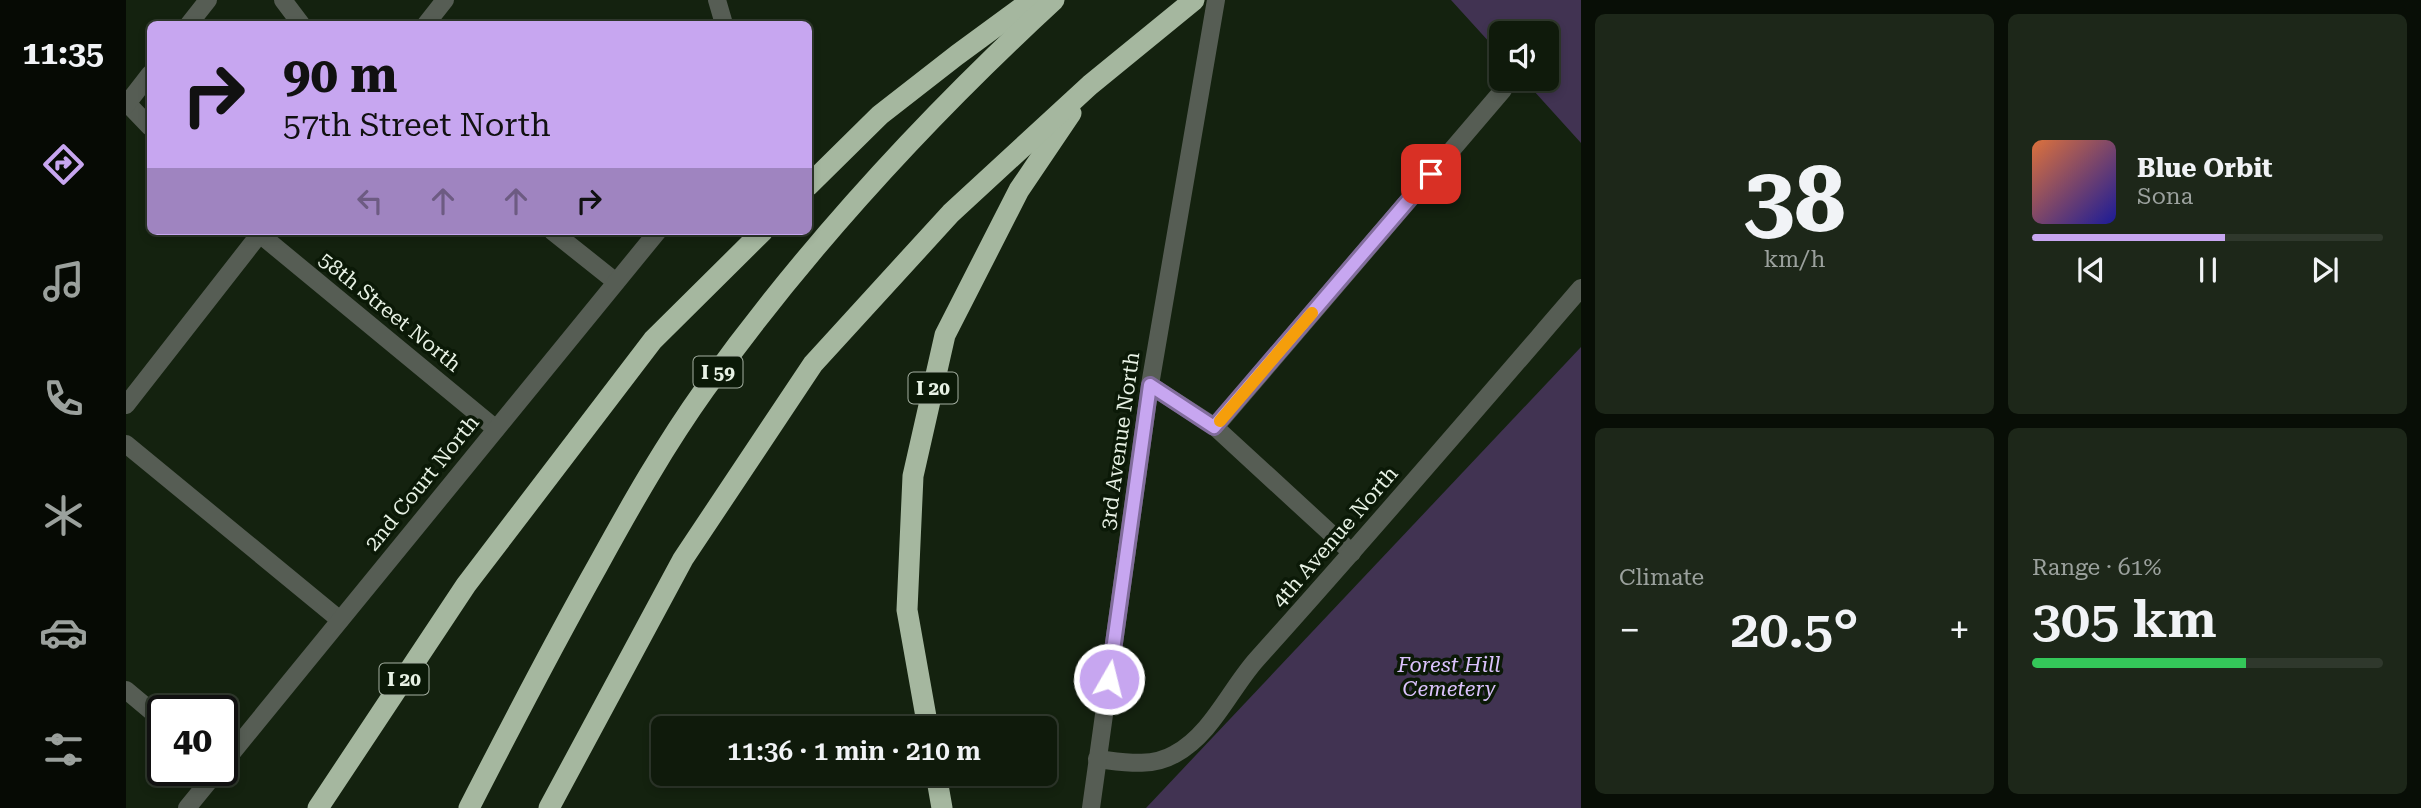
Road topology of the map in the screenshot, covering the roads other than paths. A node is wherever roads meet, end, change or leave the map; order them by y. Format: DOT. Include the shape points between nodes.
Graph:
graph roads {
  1 [pos="208,0"];
  2 [pos="284,0"];
  3 [pos="445,0"];
  4 [pos="717,0"];
  5 [pos="1032,0"];
  6 [pos="1055,0"];
  7 [pos="1194,0"];
  8 [pos="1216,0"];
  9 [pos="191,21"];
  10 [pos="299,21"];
  11 [pos="434,21"];
  12 [pos="723,21"];
  13 [pos="147,78"];
  14 [pos="1090,85"];
  15 [pos="1502,91"];
  16 [pos="126,103"];
  17 [pos="147,124"];
  18 [pos="812,182"];
  19 [pos="257,235"];
  20 [pos="263,235"];
  21 [pos="557,235"];
  22 [pos="654,235"];
  23 [pos="759,235"];
  24 [pos="616,282"];
  25 [pos="1581,288"];
  26 [pos="1150,385"];
  27 [pos="126,405"];
  28 [pos="1214,427"];
  29 [pos="496,429"];
  30 [pos="126,444"];
  31 [pos="1352,553"];
  32 [pos="340,620"];
  33 [pos="126,690"];
  34 [pos="147,708"];
  35 [pos="926,716"];
  36 [pos="238,745"];
  37 [pos="1097,760"];
  38 [pos="205,786"];
  39 [pos="938,786"];
  40 [pos="187,808"];
  41 [pos="318,808"];
  42 [pos="469,808"];
  43 [pos="549,808"];
  44 [pos="942,808"];
  45 [pos="1091,808"];
  1 -- 9 [label="street"];
  2 -- 10 [label="street"];
  3 -- 11 [label="street"];
  4 -- 12 [label="street"];
  5 -- 18 [label="highway" via="880,115"];
  6 -- 42 [label="highway, I 59" via="911,142 814,249 704,391 620,525"];
  7 -- 14 [label="highway, I 20"];
  8 -- 26 [label="street, 3rd Avenue North"];
  13 -- 16 [label="street"];
  14 -- 35 [label="highway, I 20" via="1019,190 946,335 913,476 907,610"];
  14 -- 43 [label="highway" via="951,213 813,364 683,559"];
  15 -- 28 [label="street"];
  16 -- 17 [label="street"];
  19 -- 27 [label="street"];
  20 -- 29 [label="street, 58th Street North"];
  21 -- 24 [label="street"];
  22 -- 24 [label="street, 2nd Court North"];
  23 -- 41 [label="highway, I 20" via="653,340 466,585"];
  24 -- 29 [label="street, 2nd Court North"];
  25 -- 31 [label="street, 4th Avenue North"];
  26 -- 28 [label="street"];
  26 -- 37 [label="street, 3rd Avenue North"];
  28 -- 31 [label="street"];
  29 -- 32 [label="street, 2nd Court North"];
  30 -- 32 [label="street"];
  31 -- 37 [label="street, 4th Avenue North" via="1240,678 1206,728 1176,754 1152,763"];
  32 -- 36 [label="street, 2nd Court North"];
  33 -- 34 [label="street"];
  37 -- 45 [label="street, 3rd Avenue North"];
  38 -- 40 [label="street"];
  39 -- 44 [label="highway"];
}
